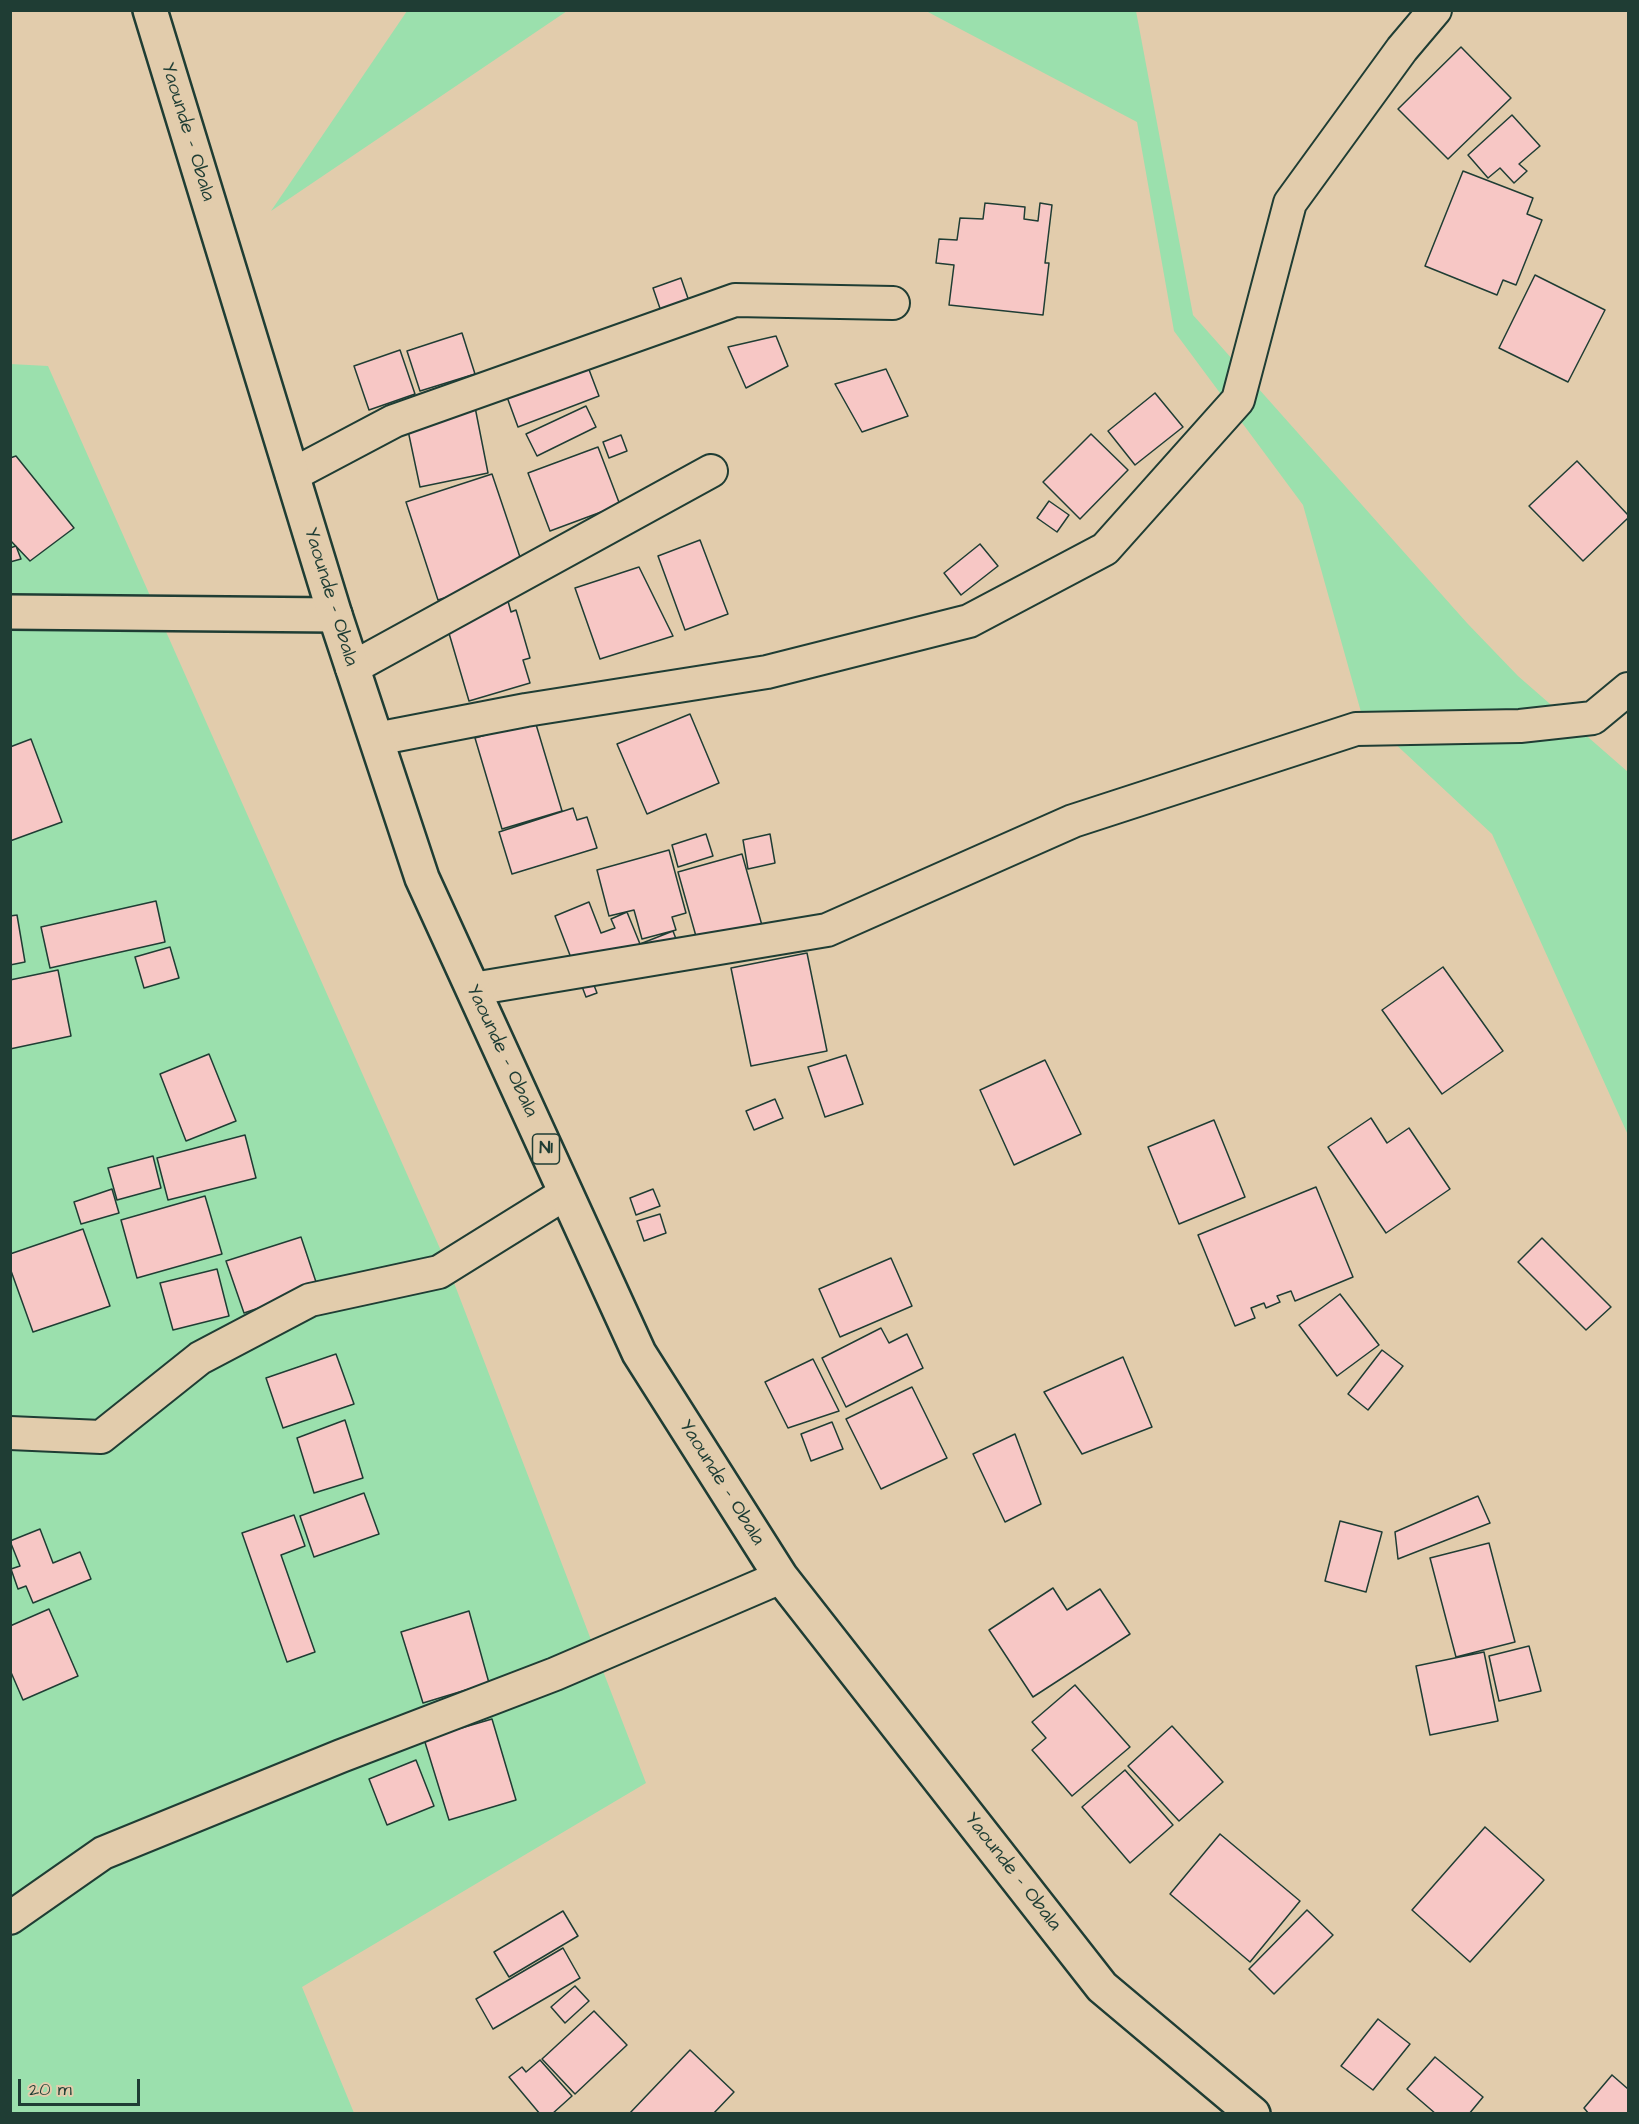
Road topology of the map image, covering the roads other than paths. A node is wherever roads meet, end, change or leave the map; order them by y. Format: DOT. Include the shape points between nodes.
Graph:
graph roads {
  1 [pos="150,10"];
  2 [pos="1435,10"];
  3 [pos="893,303"];
  4 [pos="711,471"];
  5 [pos="292,475"];
  6 [pos="10,612"];
  7 [pos="335,615"];
  8 [pos="352,668"];
  9 [pos="1629,689"];
  10 [pos="376,739"];
  11 [pos="473,989"];
  12 [pos="566,1193"];
  13 [pos="17,1438"];
  14 [pos="781,1577"];
  15 [pos="10,1918"];
  16 [pos="1253,2114"];
  1 -- 5 [label="main road, Yaounde - Obala / N1"];
  2 -- 10 [label="street" via="1290,202 1238,400 1105,549 969,621 767,672 526,710"];
  3 -- 5 [label="street" via="735,300 394,421"];
  4 -- 8 [label="street"];
  5 -- 7 [label="main road, Yaounde - Obala / N1"];
  6 -- 7 [label="main road"];
  7 -- 8 [label="main road, Yaounde - Obala / N1"];
  8 -- 10 [label="main road, Yaounde - Obala / N1"];
  9 -- 11 [label="street" via="1593,718 1520,726 1356,729 1072,821 827,930"];
  10 -- 11 [label="main road, Yaounde - Obala / N1" via="422,878"];
  11 -- 12 [label="main road, Yaounde - Obala / N1"];
  12 -- 13 [label="street" via="440,1272 300,1305 200,1358 101,1437"];
  12 -- 14 [label="main road, Yaounde - Obala / N1" via="639,1353"];
  14 -- 15 [label="street" via="555,1674 103,1853"];
  14 -- 16 [label="main road, Yaounde - Obala / N1" via="1102,1987"];
}
